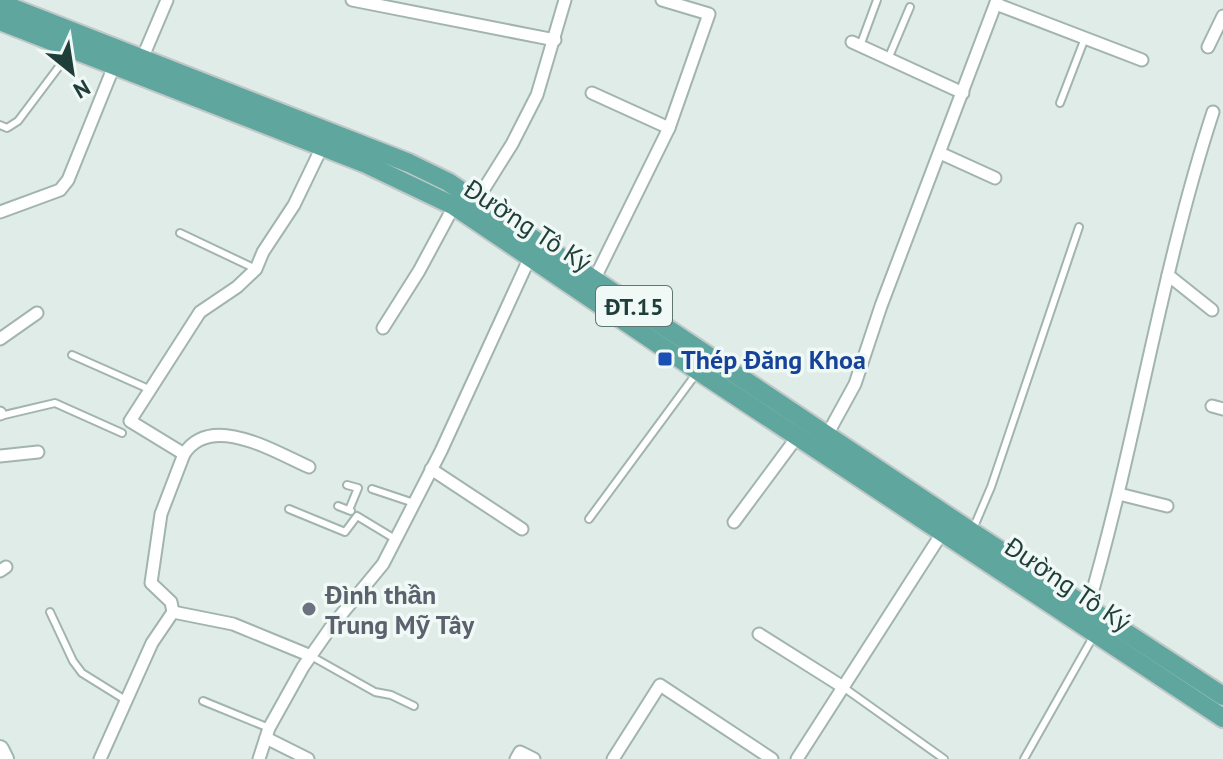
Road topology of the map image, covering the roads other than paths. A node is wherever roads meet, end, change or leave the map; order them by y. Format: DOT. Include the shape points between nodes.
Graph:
graph roads {
  1 [pos="167,0"];
  2 [pos="352,0"];
  3 [pos="565,0"];
  4 [pos="662,0"];
  5 [pos="877,0"];
  6 [pos="996,2"];
  7 [pos="0,3"];
  8 [pos="910,7"];
  9 [pos="1223,16"];
  10 [pos="0,21"];
  11 [pos="1085,38"];
  12 [pos="555,40"];
  13 [pos="856,44"];
  14 [pos="1208,47"];
  15 [pos="72,50"];
  16 [pos="142,59"];
  17 [pos="888,59"];
  18 [pos="1142,60"];
  19 [pos="114,66"];
  20 [pos="592,93"];
  21 [pos="963,93"];
  22 [pos="1060,103"];
  23 [pos="1213,112"];
  24 [pos="0,125"];
  25 [pos="669,128"];
  26 [pos="322,147"];
  27 [pos="940,153"];
  28 [pos="995,178"];
  29 [pos="477,200"];
  30 [pos="454,206"];
  31 [pos="0,212"];
  32 [pos="1079,227"];
  33 [pos="180,233"];
  34 [pos="534,249"];
  35 [pos="256,269"];
  36 [pos="1168,275"];
  37 [pos="590,287"];
  38 [pos="1212,310"];
  39 [pos="37,313"];
  40 [pos="383,328"];
  41 [pos="0,339"];
  42 [pos="72,355"];
  43 [pos="698,371"];
  44 [pos="151,390"];
  45 [pos="0,414"];
  46 [pos="130,421"];
  47 [pos="122,433"];
  48 [pos="827,435"];
  49 [pos="797,437"];
  50 [pos="38,452"];
  51 [pos="184,454"];
  52 [pos="0,456"];
  53 [pos="309,467"];
  54 [pos="431,469"];
  55 [pos="347,485"];
  56 [pos="372,489"];
  57 [pos="1119,494"];
  58 [pos="414,503"];
  59 [pos="338,506"];
  60 [pos="1167,506"];
  61 [pos="289,509"];
  62 [pos="349,510"];
  63 [pos="357,516"];
  64 [pos="589,519"];
  65 [pos="734,522"];
  66 [pos="522,529"];
  67 [pos="972,532"];
  68 [pos="942,533"];
  69 [pos="395,539"];
  70 [pos="1088,607"];
  71 [pos="50,612"];
  72 [pos="173,612"];
  73 [pos="759,634"];
  74 [pos="1095,634"];
  75 [pos="311,656"];
  76 [pos="843,687"];
  77 [pos="1223,696"];
  78 [pos="127,701"];
  79 [pos="203,701"];
  80 [pos="414,706"];
  81 [pos="1223,718"];
  82 [pos="267,733"];
  83 [pos="0,749"];
  84 [pos="5,759"];
  85 [pos="100,759"];
  86 [pos="259,759"];
  87 [pos="308,759"];
  88 [pos="516,759"];
  89 [pos="534,759"];
  90 [pos="613,759"];
  91 [pos="772,759"];
  92 [pos="797,759"];
  93 [pos="944,759"];
  94 [pos="1024,759"];
  1 -- 16 [label="street"];
  2 -- 12 [label="street"];
  3 -- 12 [label="street"];
  4 -- 25 [label="street" via="709,14"];
  5 -- 13 [label="lane"];
  6 -- 11 [label="street"];
  6 -- 21 [label="street"];
  7 -- 16 [label="main road, Đường Tô Ký / ĐT.15"];
  8 -- 17 [label="lane"];
  9 -- 14 [label="street"];
  10 -- 15 [label="main road, Đường Tô Ký / ĐT.15"];
  11 -- 18 [label="street"];
  11 -- 22 [label="lane"];
  12 -- 29 [label="street" via="537,95"];
  13 -- 17 [label="street"];
  15 -- 19 [label="main road, Đường Tô Ký / ĐT.15"];
  15 -- 24 [label="lane" via="18,121 7,128"];
  16 -- 29 [label="main road, Đường Tô Ký / ĐT.15" via="409,163"];
  17 -- 21 [label="street"];
  19 -- 26 [label="main road, Đường Tô Ký / ĐT.15"];
  19 -- 31 [label="street" via="68,180 60,190"];
  20 -- 25 [label="street"];
  21 -- 27 [label="street"];
  23 -- 36 [label="street"];
  25 -- 37 [label="street"];
  26 -- 30 [label="main road, Đường Tô Ký / ĐT.15"];
  26 -- 35 [label="street"];
  27 -- 28 [label="street"];
  27 -- 48 [label="street" via="855,384"];
  29 -- 34 [label="main road, Đường Tô Ký / ĐT.15"];
  30 -- 34 [label="main road, Đường Tô Ký / ĐT.15"];
  30 -- 40 [label="street"];
  32 -- 67 [label="lane"];
  33 -- 35 [label="lane"];
  34 -- 37 [label="main road, Đường Tô Ký / ĐT.15"];
  34 -- 54 [label="street"];
  35 -- 44 [label="street" via="200,312"];
  36 -- 38 [label="street"];
  36 -- 57 [label="street"];
  37 -- 43 [label="main road, Đường Tô Ký / ĐT.15"];
  37 -- 48 [label="main road, Đường Tô Ký / ĐT.15"];
  39 -- 41 [label="street"];
  42 -- 44 [label="lane"];
  43 -- 49 [label="main road, Đường Tô Ký / ĐT.15"];
  43 -- 64 [label="lane"];
  44 -- 46 [label="street"];
  45 -- 47 [label="lane" via="55,403"];
  46 -- 47 [label="street"];
  46 -- 51 [label="street"];
  48 -- 67 [label="main road, Đường Tô Ký / ĐT.15"];
  49 -- 65 [label="street"];
  49 -- 68 [label="main road, Đường Tô Ký / ĐT.15"];
  50 -- 52 [label="street"];
  51 -- 53 [label="street" via="204,436 243,437"];
  51 -- 72 [label="street" via="161,514 151,583 171,602"];
  54 -- 58 [label="street"];
  54 -- 66 [label="street"];
  55 -- 62 [label="lane" via="358,488"];
  56 -- 58 [label="lane"];
  57 -- 60 [label="street"];
  57 -- 70 [label="street"];
  58 -- 69 [label="street"];
  59 -- 62 [label="lane"];
  61 -- 63 [label="lane" via="345,532"];
  62 -- 63 [label="lane"];
  63 -- 69 [label="lane"];
  67 -- 70 [label="main road, Đường Tô Ký / ĐT.15"];
  68 -- 74 [label="main road, Đường Tô Ký / ĐT.15"];
  68 -- 76 [label="street"];
  69 -- 75 [label="street" via="383,564"];
  70 -- 77 [label="main road, Đường Tô Ký / ĐT.15"];
  71 -- 78 [label="lane" via="82,673"];
  72 -- 75 [label="street" via="233,624"];
  72 -- 78 [label="street" via="152,643"];
  73 -- 76 [label="street"];
  74 -- 81 [label="main road, Đường Tô Ký / ĐT.15"];
  74 -- 94 [label="lane"];
  75 -- 80 [label="lane" via="375,692"];
  75 -- 82 [label="street"];
  76 -- 92 [label="street"];
  76 -- 93 [label="lane"];
  78 -- 85 [label="street"];
  79 -- 82 [label="lane"];
  82 -- 86 [label="street"];
  82 -- 87 [label="street"];
  83 -- 84 [label="main road"];
  88 -- 89 [label="street" via="520,752"];
  90 -- 91 [label="street" via="660,685"];
}
